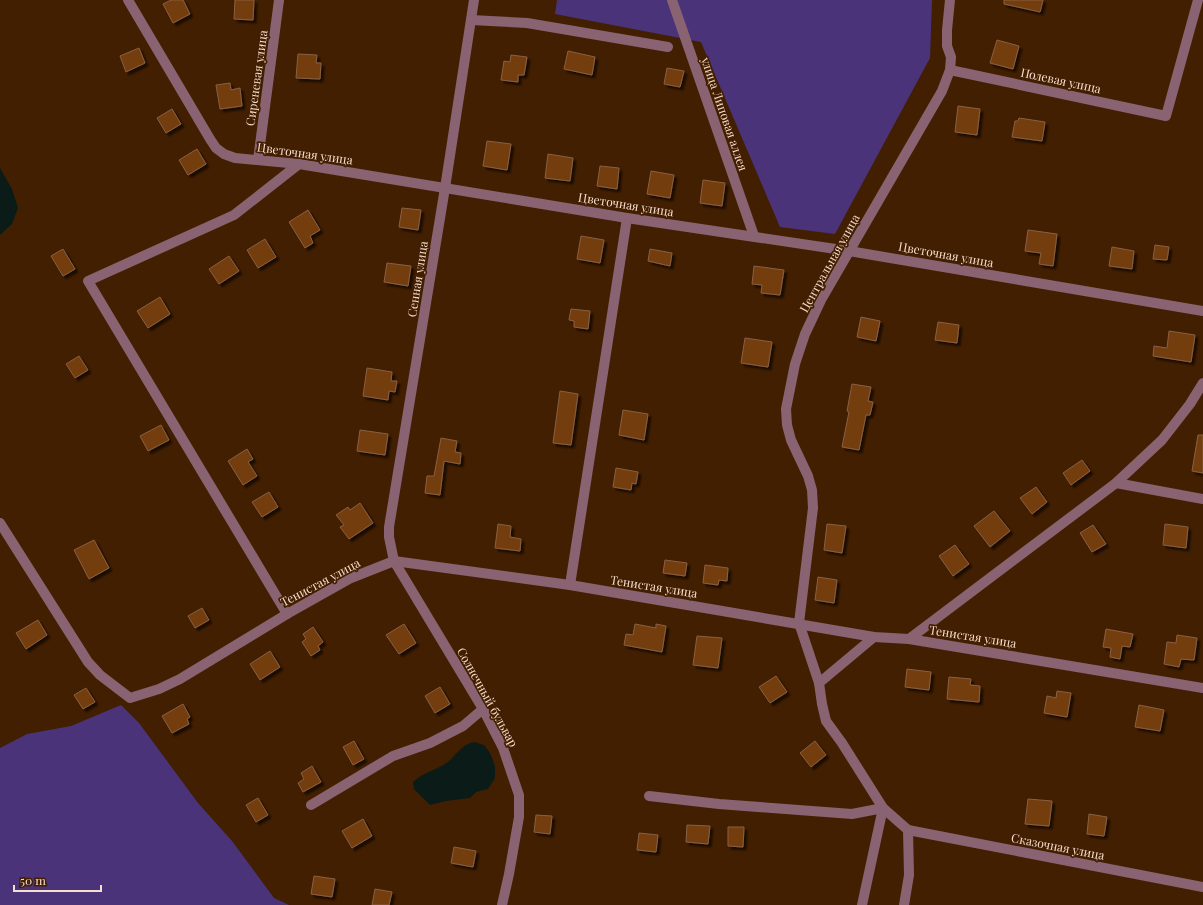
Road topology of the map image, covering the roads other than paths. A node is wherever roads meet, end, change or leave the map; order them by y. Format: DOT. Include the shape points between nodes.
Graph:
graph roads {
  1 [pos="128,0"];
  2 [pos="279,0"];
  3 [pos="474,0"];
  4 [pos="672,0"];
  5 [pos="950,0"];
  6 [pos="1198,0"];
  7 [pos="471,20"];
  8 [pos="668,47"];
  9 [pos="950,70"];
  10 [pos="258,160"];
  11 [pos="299,164"];
  12 [pos="445,188"];
  13 [pos="627,218"];
  14 [pos="754,236"];
  15 [pos="849,251"];
  16 [pos="1203,311"];
  17 [pos="1203,383"];
  18 [pos="1116,483"];
  19 [pos="1203,499"];
  20 [pos="0,523"];
  21 [pos="394,561"];
  22 [pos="570,585"];
  23 [pos="287,614"];
  24 [pos="798,623"];
  25 [pos="874,636"];
  26 [pos="909,639"];
  27 [pos="819,683"];
  28 [pos="1203,688"];
  29 [pos="483,709"];
  30 [pos="649,796"];
  31 [pos="311,805"];
  32 [pos="883,808"];
  33 [pos="908,830"];
  34 [pos="1203,887"];
  35 [pos="502,905"];
  36 [pos="862,905"];
  37 [pos="904,905"];
  1 -- 10 [label="street, Цветочная улица" via="216,148 235,158"];
  2 -- 10 [label="street, Сиреневая улица"];
  3 -- 7 [label="street, Сенная улица"];
  4 -- 14 [label="street, улица Липовая аллея"];
  5 -- 9 [label="street, Центральная улица" via="946,30 951,57"];
  6 -- 9 [label="street, Полевая улица" via="1166,116"];
  7 -- 8 [label="street" via="527,24"];
  7 -- 12 [label="street, Сенная улица"];
  9 -- 15 [label="street, Центральная улица" via="942,91"];
  10 -- 11 [label="street, Цветочная улица"];
  11 -- 12 [label="street, Цветочная улица"];
  11 -- 23 [label="street" via="234,215 88,281"];
  12 -- 13 [label="street, Цветочная улица"];
  12 -- 21 [label="street, Сенная улица" via="389,527"];
  13 -- 14 [label="street, Цветочная улица"];
  13 -- 22 [label="street"];
  14 -- 15 [label="street, Цветочная улица"];
  15 -- 16 [label="street, Цветочная улица"];
  15 -- 24 [label="street, Центральная улица" via="805,334 795,364 786,409 791,440 812,490"];
  17 -- 18 [label="street" via="1162,440"];
  18 -- 19 [label="street"];
  18 -- 26 [label="street"];
  20 -- 23 [label="street, Тенистая улица" via="88,662 100,675 130,698 180,679"];
  21 -- 22 [label="street, Тенистая улица"];
  21 -- 23 [label="street, Тенистая улица" via="351,578"];
  21 -- 29 [label="street, Солнечный бульвар"];
  22 -- 24 [label="street, Тенистая улица"];
  24 -- 25 [label="street, Тенистая улица"];
  24 -- 27 [label="street"];
  25 -- 26 [label="street, Тенистая улица"];
  25 -- 27 [label="street"];
  26 -- 28 [label="street, Тенистая улица"];
  27 -- 32 [label="street" via="826,721"];
  29 -- 31 [label="street" via="463,726 430,743 393,756"];
  29 -- 35 [label="street, Солнечный бульвар" via="502,748 519,795 519,817"];
  30 -- 32 [label="street" via="852,814"];
  32 -- 33 [label="street"];
  32 -- 36 [label="street"];
  33 -- 34 [label="street, Сказочная улица"];
  33 -- 37 [label="street" via="909,875"];
}
